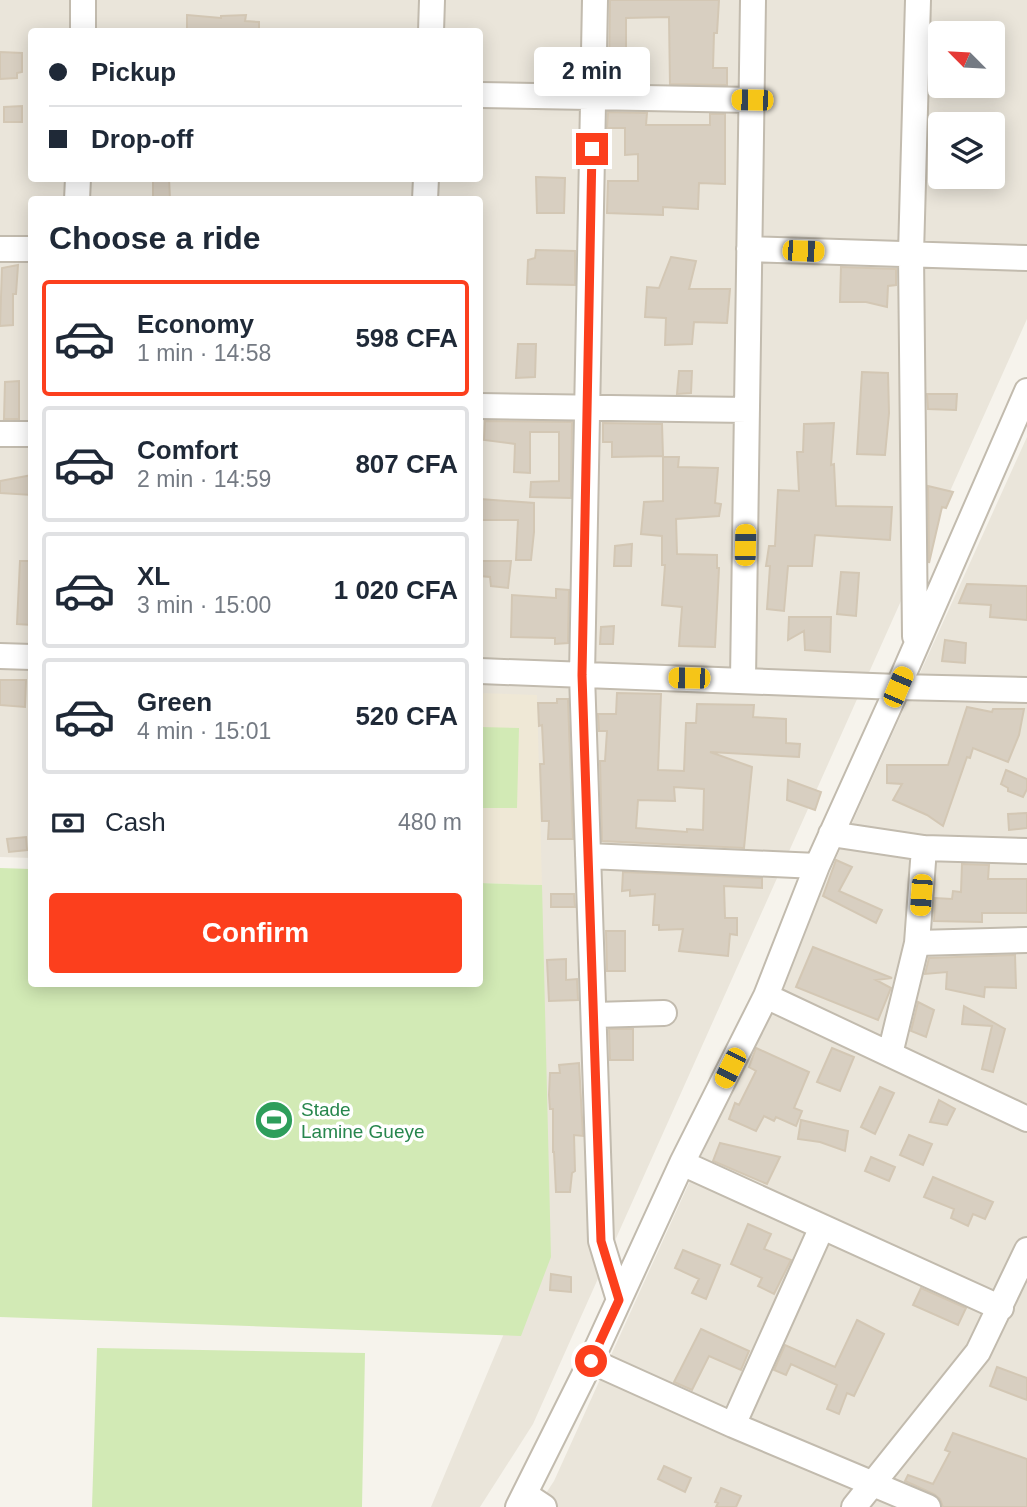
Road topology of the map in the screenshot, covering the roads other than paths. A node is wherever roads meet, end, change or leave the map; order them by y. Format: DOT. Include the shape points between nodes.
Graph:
graph roads {
  1 [pos="83,0"];
  2 [pos="432,0"];
  3 [pos="595,0"];
  4 [pos="753,0"];
  5 [pos="918,0"];
  6 [pos="83,28"];
  7 [pos="431,28"];
  8 [pos="483,95"];
  9 [pos="593,97"];
  10 [pos="752,100"];
  11 [pos="0,249"];
  12 [pos="28,249"];
  13 [pos="749,249"];
  14 [pos="911,254"];
  15 [pos="1027,258"];
  16 [pos="1027,391"];
  17 [pos="483,406"];
  18 [pos="587,408"];
  19 [pos="747,410"];
  20 [pos="0,434"];
  21 [pos="28,434"];
  22 [pos="915,646"];
  23 [pos="0,656"];
  24 [pos="28,657"];
  25 [pos="483,671"];
  26 [pos="582,675"];
  27 [pos="743,680"];
  28 [pos="898,687"];
  29 [pos="1027,690"];
  30 [pos="831,834"];
  31 [pos="924,848"];
  32 [pos="1027,851"];
  33 [pos="588,856"];
  34 [pos="817,866"];
  35 [pos="1027,940"];
  36 [pos="917,943"];
  37 [pos="766,996"];
  38 [pos="664,1013"];
  39 [pos="594,1015"];
  40 [pos="890,1054"];
  41 [pos="1027,1119"];
  42 [pos="682,1163"];
  43 [pos="822,1227"];
  44 [pos="1027,1250"];
  45 [pos="619,1300"];
  46 [pos="1001,1308"];
  47 [pos="591,1361"];
  48 [pos="733,1425"];
  49 [pos="873,1484"];
  50 [pos="530,1503"];
  51 [pos="854,1507"];
  52 [pos="928,1507"];
  1 -- 6 [label="street"];
  2 -- 7 [label="street"];
  3 -- 9 [label="street"];
  4 -- 10 [label="street"];
  5 -- 14 [label="street"];
  8 -- 9 [label="street"];
  9 -- 10 [label="street"];
  9 -- 18 [label="street"];
  10 -- 13 [label="street"];
  11 -- 12 [label="street"];
  13 -- 14 [label="street"];
  13 -- 19 [label="street"];
  14 -- 15 [label="street"];
  14 -- 22 [label="street"];
  16 -- 22 [label="street"];
  17 -- 18 [label="street"];
  18 -- 19 [label="street"];
  18 -- 26 [label="street"];
  19 -- 27 [label="street"];
  20 -- 21 [label="street"];
  22 -- 28 [label="street"];
  23 -- 24 [label="street"];
  25 -- 26 [label="street"];
  26 -- 27 [label="street"];
  26 -- 33 [label="street"];
  27 -- 28 [label="street"];
  28 -- 29 [label="street"];
  28 -- 30 [label="street"];
  30 -- 31 [label="street"];
  30 -- 34 [label="street"];
  31 -- 32 [label="street"];
  31 -- 36 [label="street"];
  33 -- 34 [label="street"];
  33 -- 39 [label="street"];
  34 -- 37 [label="street"];
  35 -- 36 [label="street"];
  36 -- 40 [label="street"];
  37 -- 40 [label="street"];
  37 -- 42 [label="street"];
  38 -- 39 [label="street"];
  39 -- 45 [label="street" via="601,1241"];
  40 -- 41 [label="street"];
  42 -- 43 [label="street"];
  42 -- 45 [label="street"];
  43 -- 46 [label="street"];
  43 -- 48 [label="street"];
  44 -- 46 [label="street"];
  45 -- 47 [label="street"];
  46 -- 49 [label="street" via="978,1352"];
  47 -- 48 [label="street"];
  47 -- 50 [label="street"];
  48 -- 49 [label="street"];
  49 -- 51 [label="street"];
  49 -- 52 [label="street"];
}
